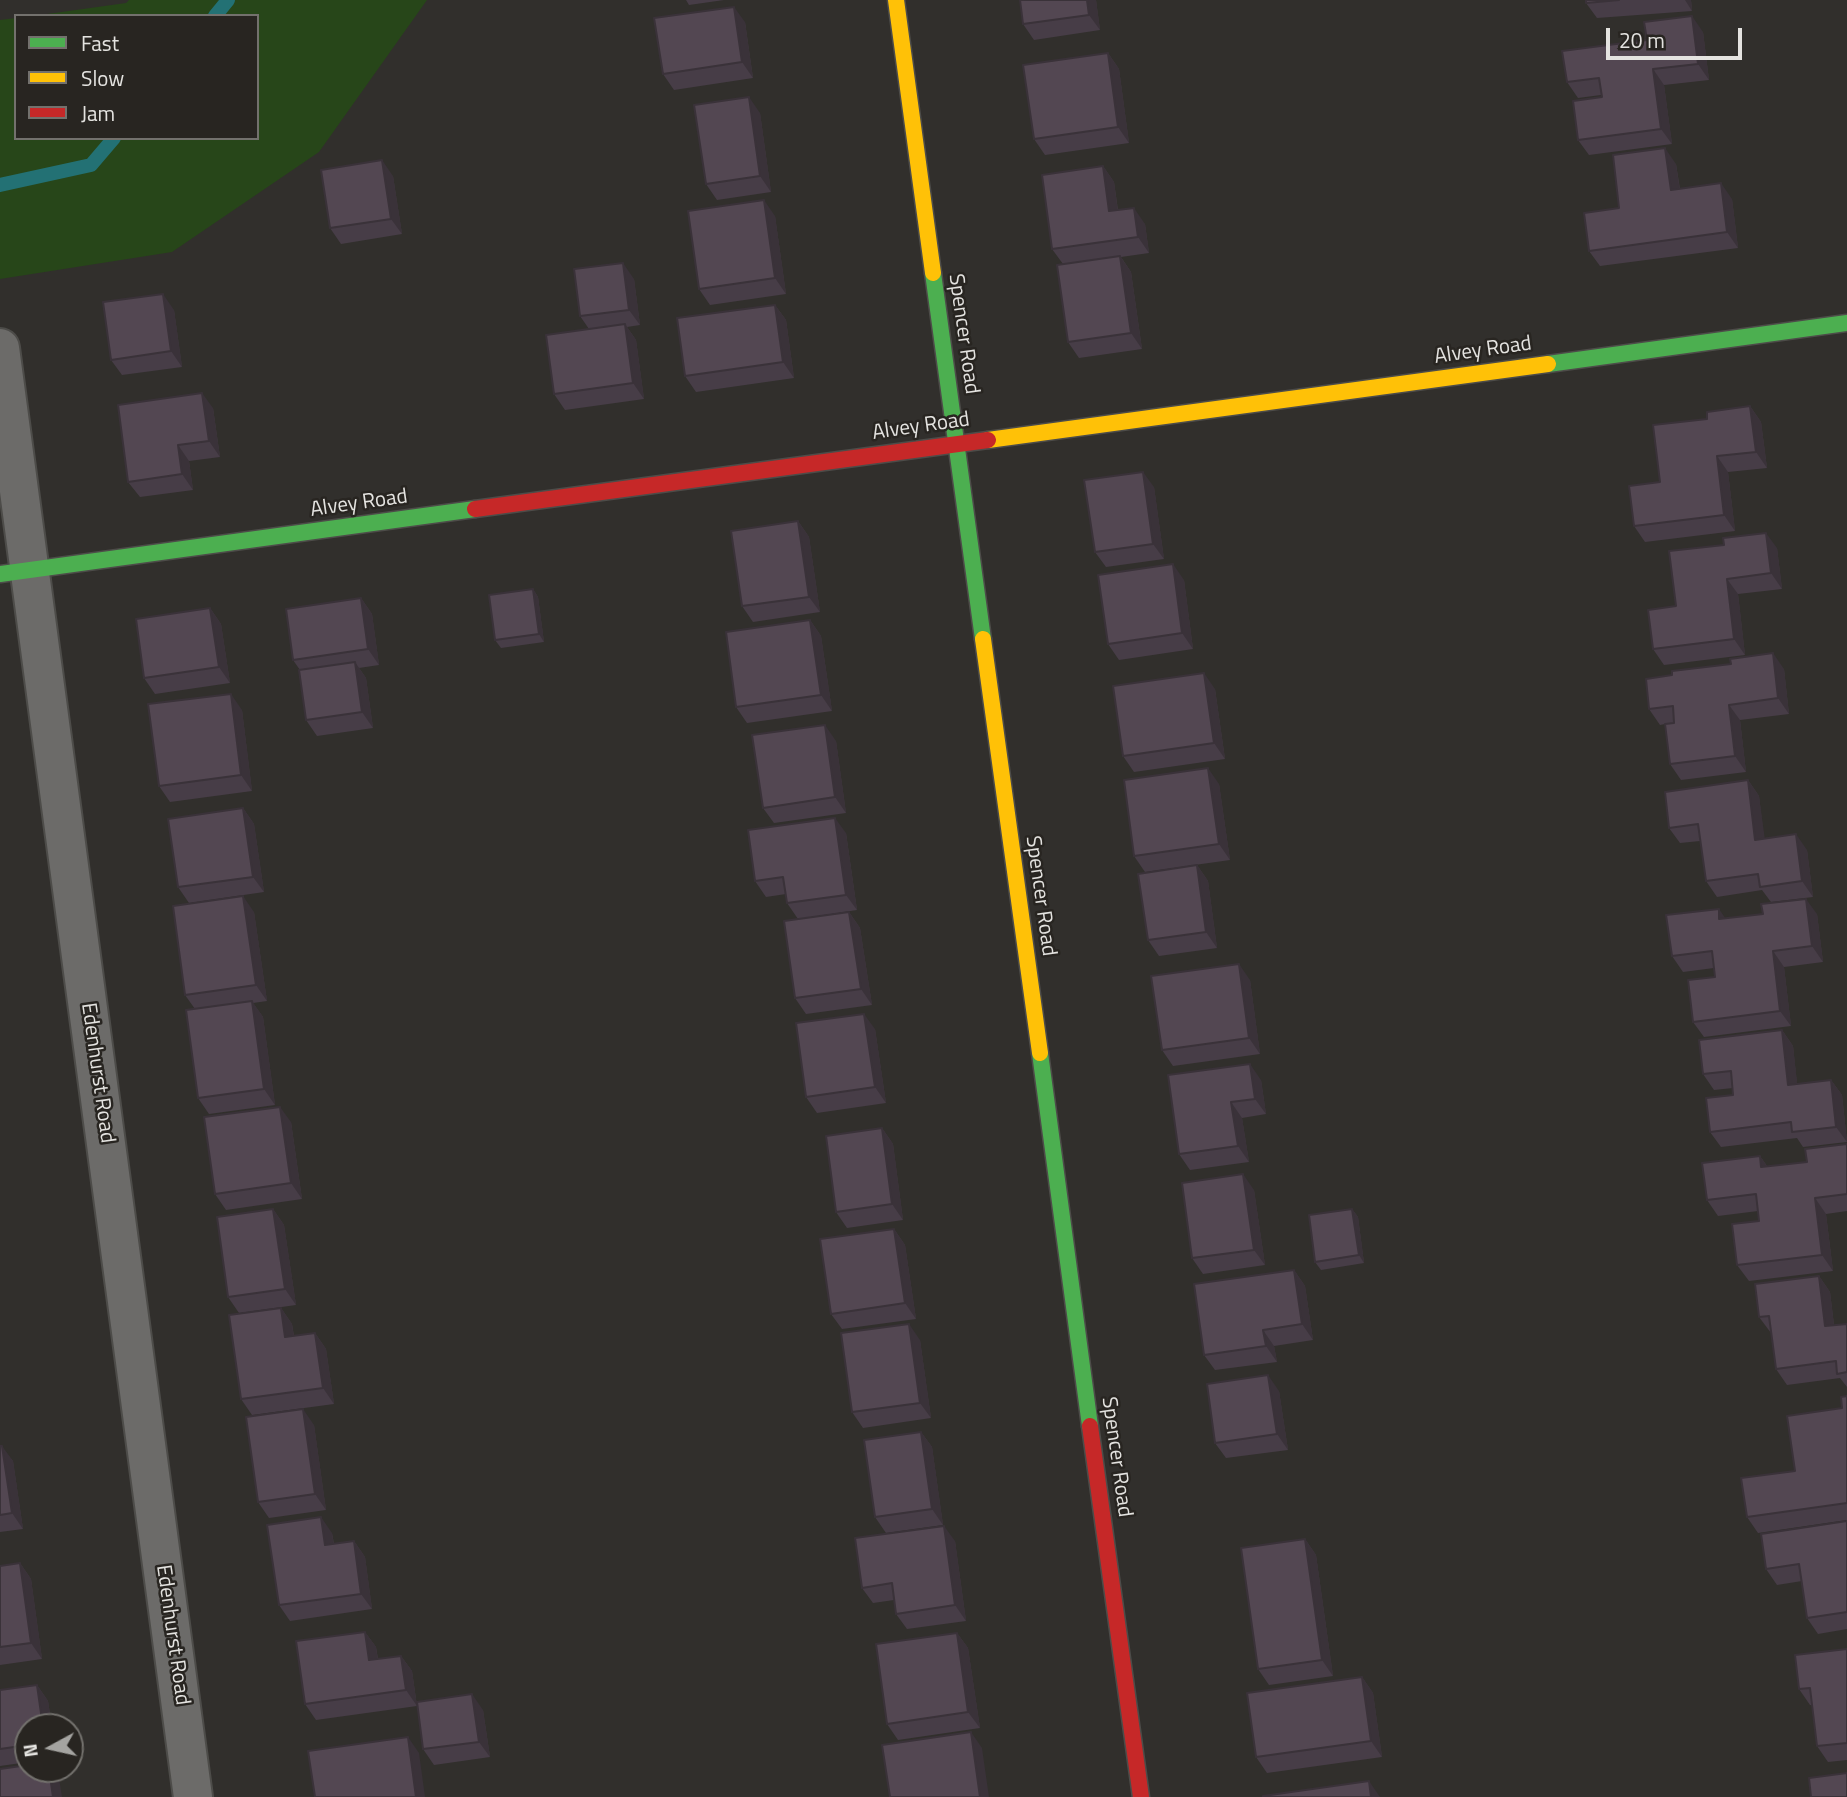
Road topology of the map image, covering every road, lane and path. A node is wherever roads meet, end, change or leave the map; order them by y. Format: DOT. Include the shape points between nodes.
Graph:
graph roads {
  1 [pos="896,0"];
  2 [pos="1847,323"];
  3 [pos="0,348"];
  4 [pos="957,444"];
  5 [pos="15,572"];
  6 [pos="193,1797"];
  7 [pos="1141,1797"];
  1 -- 4 [label="street, Spencer Road"];
  2 -- 4 [label="street, Alvey Road"];
  3 -- 5 [label="street, Edenhurst Road"];
  4 -- 5 [label="street, Alvey Road"];
  4 -- 7 [label="street, Spencer Road"];
  5 -- 6 [label="street, Edenhurst Road"];
}
